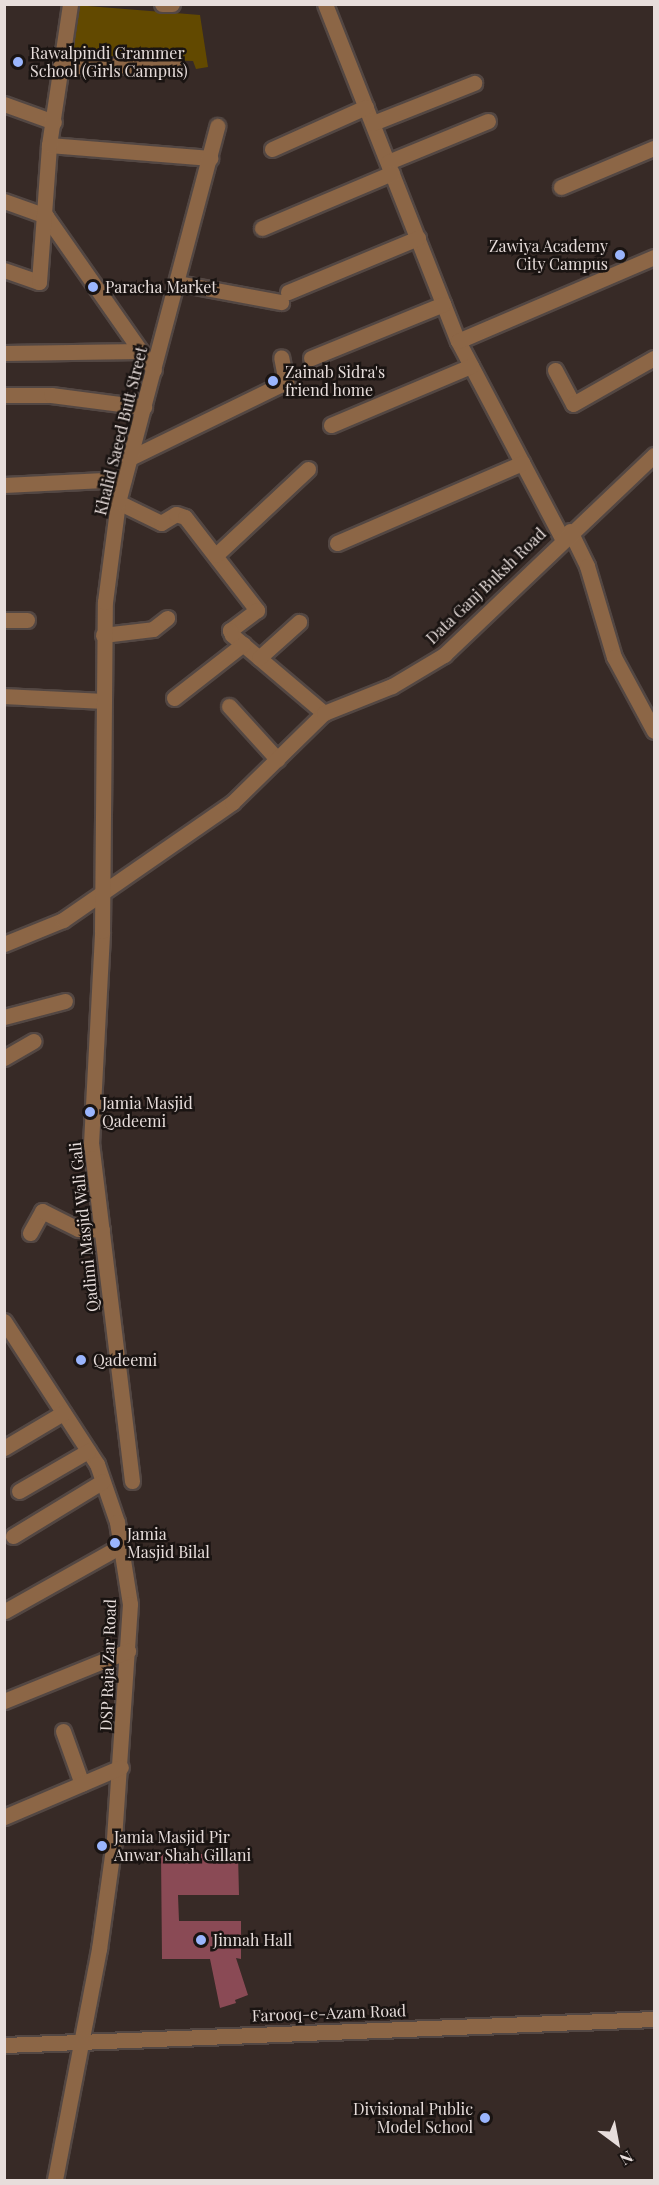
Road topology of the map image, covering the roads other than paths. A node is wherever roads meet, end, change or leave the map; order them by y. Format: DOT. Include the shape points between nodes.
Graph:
graph roads {
  1 [pos="70,4"];
  2 [pos="162,4"];
  3 [pos="172,4"];
  4 [pos="325,4"];
  5 [pos="175,64"];
  6 [pos="60,67"];
  7 [pos="474,83"];
  8 [pos="4,104"];
  9 [pos="366,107"];
  10 [pos="489,121"];
  11 [pos="54,122"];
  12 [pos="373,123"];
  13 [pos="217,126"];
  14 [pos="49,145"];
  15 [pos="272,148"];
  16 [pos="654,148"];
  17 [pos="210,158"];
  18 [pos="390,167"];
  19 [pos="561,187"];
  20 [pos="4,201"];
  21 [pos="46,216"];
  22 [pos="262,228"];
  23 [pos="418,238"];
  24 [pos="654,257"];
  25 [pos="4,270"];
  26 [pos="178,283"];
  27 [pos="443,304"];
  28 [pos="458,340"];
  29 [pos="140,351"];
  30 [pos="4,353"];
  31 [pos="281,357"];
  32 [pos="311,358"];
  33 [pos="654,358"];
  34 [pos="471,366"];
  35 [pos="154,370"];
  36 [pos="555,370"];
  37 [pos="4,395"];
  38 [pos="144,407"];
  39 [pos="331,425"];
  40 [pos="654,455"];
  41 [pos="130,458"];
  42 [pos="522,463"];
  43 [pos="308,469"];
  44 [pos="124,479"];
  45 [pos="4,485"];
  46 [pos="118,502"];
  47 [pos="566,535"];
  48 [pos="337,543"];
  49 [pos="216,555"];
  50 [pos="167,618"];
  51 [pos="4,620"];
  52 [pos="27,620"];
  53 [pos="299,622"];
  54 [pos="103,635"];
  55 [pos="243,644"];
  56 [pos="259,658"];
  57 [pos="4,696"];
  58 [pos="174,698"];
  59 [pos="102,701"];
  60 [pos="229,706"];
  61 [pos="324,713"];
  62 [pos="654,731"];
  63 [pos="277,759"];
  64 [pos="100,896"];
  65 [pos="4,944"];
  66 [pos="65,1001"];
  67 [pos="4,1017"];
  68 [pos="34,1041"];
  69 [pos="4,1058"];
  70 [pos="102,1230"];
  71 [pos="30,1233"];
  72 [pos="4,1321"];
  73 [pos="63,1413"];
  74 [pos="4,1449"];
  75 [pos="88,1451"];
  76 [pos="103,1481"];
  77 [pos="132,1481"];
  78 [pos="19,1491"];
  79 [pos="13,1536"];
  80 [pos="121,1546"];
  81 [pos="5,1611"];
  82 [pos="128,1651"];
  83 [pos="4,1701"];
  84 [pos="63,1731"];
  85 [pos="121,1767"];
  86 [pos="82,1784"];
  87 [pos="4,1817"];
  88 [pos="654,2019"];
  89 [pos="83,2039"];
  90 [pos="4,2045"];
  91 [pos="55,2181"];
  1 -- 6 [label="street"];
  2 -- 3 [label="street"];
  4 -- 9 [label="street"];
  5 -- 6 [label="street"];
  6 -- 11 [label="street"];
  7 -- 12 [label="street"];
  8 -- 11 [label="street"];
  9 -- 12 [label="street"];
  9 -- 15 [label="street"];
  10 -- 18 [label="street"];
  11 -- 14 [label="street"];
  12 -- 18 [label="street"];
  13 -- 17 [label="street, Khalid Saeed Butt Street"];
  14 -- 17 [label="street"];
  14 -- 21 [label="street"];
  16 -- 19 [label="street"];
  17 -- 26 [label="street, Khalid Saeed Butt Street"];
  18 -- 22 [label="street"];
  18 -- 23 [label="street"];
  20 -- 21 [label="street"];
  21 -- 25 [label="street" via="39,282"];
  21 -- 29 [label="street"];
  23 -- 26 [label="street" via="285,297"];
  23 -- 27 [label="street"];
  24 -- 28 [label="street"];
  26 -- 35 [label="street, Khalid Saeed Butt Street"];
  27 -- 28 [label="street"];
  27 -- 32 [label="street"];
  28 -- 34 [label="street"];
  29 -- 30 [label="street"];
  29 -- 35 [label="street"];
  31 -- 41 [label="street" via="286,382"];
  33 -- 36 [label="street" via="573,404"];
  34 -- 39 [label="street"];
  34 -- 42 [label="street"];
  35 -- 38 [label="street, Khalid Saeed Butt Street"];
  37 -- 38 [label="street" via="51,395"];
  38 -- 41 [label="street, Khalid Saeed Butt Street"];
  40 -- 47 [label="street, Data Ganj Buksh Road"];
  41 -- 44 [label="street, Khalid Saeed Butt Street"];
  42 -- 47 [label="street"];
  42 -- 48 [label="street"];
  43 -- 49 [label="street"];
  44 -- 45 [label="street"];
  44 -- 46 [label="street, Khalid Saeed Butt Street"];
  46 -- 49 [label="street" via="161,523 181,514"];
  46 -- 54 [label="street, Khalid Saeed Butt Street"];
  47 -- 61 [label="street, Data Ganj Buksh Road" via="444,655 392,686"];
  47 -- 62 [label="street" via="588,566 614,657"];
  49 -- 55 [label="street" via="257,610 230,630"];
  50 -- 54 [label="street" via="153,629"];
  51 -- 52 [label="street"];
  53 -- 56 [label="street"];
  54 -- 59 [label="street, Khalid Saeed Butt Street"];
  55 -- 56 [label="street"];
  55 -- 58 [label="street"];
  56 -- 61 [label="street"];
  57 -- 59 [label="street"];
  59 -- 64 [label="street, Khalid Saeed Butt Street" via="106,767"];
  60 -- 63 [label="street"];
  61 -- 63 [label="street, Data Ganj Buksh Road"];
  63 -- 64 [label="street, Data Ganj Buksh Road" via="232,803"];
  64 -- 65 [label="street, Data Ganj Buksh Road" via="63,920"];
  64 -- 70 [label="street, Qadimi Masjid Wali Gali" via="91,1144"];
  66 -- 67 [label="street"];
  68 -- 69 [label="street"];
  70 -- 71 [label="street" via="78,1229 42,1211"];
  70 -- 77 [label="street, Qadimi Masjid Wali Gali"];
  72 -- 73 [label="street, DSP Raja Zar Road"];
  73 -- 74 [label="street"];
  73 -- 75 [label="street, DSP Raja Zar Road"];
  75 -- 76 [label="street, DSP Raja Zar Road"];
  75 -- 78 [label="street"];
  76 -- 79 [label="street"];
  76 -- 80 [label="street, DSP Raja Zar Road"];
  80 -- 81 [label="street"];
  80 -- 82 [label="street, DSP Raja Zar Road" via="130,1604"];
  82 -- 83 [label="street"];
  82 -- 85 [label="street, DSP Raja Zar Road"];
  84 -- 86 [label="street"];
  85 -- 86 [label="street"];
  85 -- 89 [label="street, DSP Raja Zar Road"];
  86 -- 87 [label="street"];
  88 -- 89 [label="street, Farooq-e-Azam Road"];
  89 -- 90 [label="street, Farooq-e-Azam Road"];
  89 -- 91 [label="street, DSP Raja Zar Road"];
}
